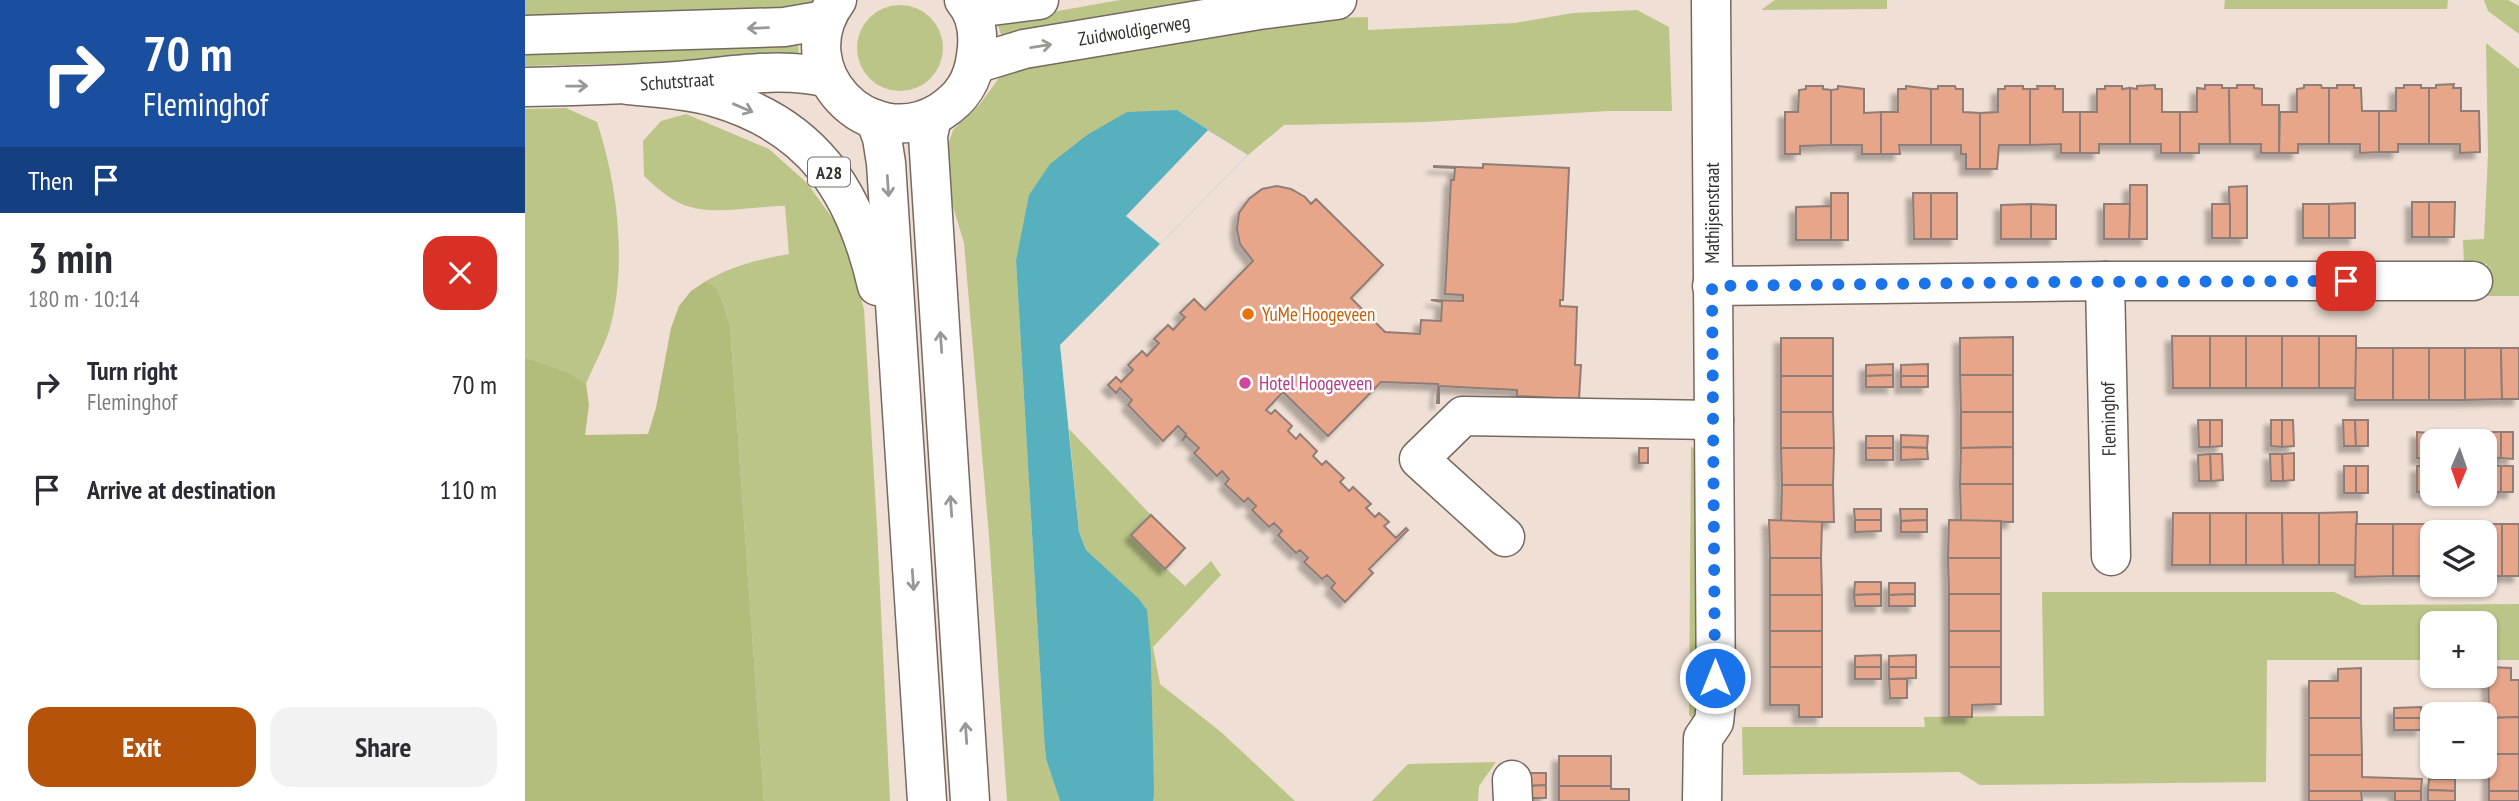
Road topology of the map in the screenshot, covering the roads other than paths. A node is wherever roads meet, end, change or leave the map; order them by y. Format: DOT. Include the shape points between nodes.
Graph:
graph roads {
  1 [pos="1039,0"];
  2 [pos="1337,0"];
  3 [pos="1711,0"];
  4 [pos="966,2"];
  5 [pos="831,10"];
  6 [pos="525,35"];
  7 [pos="975,64"];
  8 [pos="828,78"];
  9 [pos="628,85"];
  10 [pos="525,87"];
  11 [pos="932,117"];
  12 [pos="875,119"];
  13 [pos="2105,281"];
  14 [pos="2473,281"];
  15 [pos="1712,286"];
  16 [pos="900,386"];
  17 [pos="1714,420"];
  18 [pos="1505,537"];
  19 [pos="2111,556"];
  20 [pos="927,801"];
  21 [pos="970,801"];
  22 [pos="1702,801"];
  1 -- 4 [label="main road" via="984,7"];
  7 -- 2 [label="main road, Zuidwoldigerweg, one-way" via="1024,49"];
  3 -- 15 [label="main road, Mathijsenstraat"];
  4 -- 7 [label="main road" via="977,30"];
  5 -- 6 [label="main road, one-way" via="783,27"];
  5 -- 8 [label="main road" via="822,33 821,59"];
  7 -- 11 [label="main road" via="963,93"];
  8 -- 9 [label="main road, Schutstraat" via="783,73"];
  8 -- 12 [label="main road" via="850,107"];
  10 -- 9 [label="main road, Schutstraat, one-way"];
  9 -- 16 [label="main road, A28, one-way" via="690,92 733,103 786,128 809,148 829,171 859,224"];
  11 -- 12 [label="main road" via="894,124"];
  21 -- 11 [label="main road, one-way" via="928,136"];
  12 -- 16 [label="main road, A28, one-way" via="886,163"];
  13 -- 14 [label="main road"];
  13 -- 15 [label="main road"];
  13 -- 19 [label="main road, Fleminghof"];
  15 -- 17 [label="main road, Mathijsenstraat"];
  16 -- 20 [label="main road, A28, one-way"];
  17 -- 18 [label="main road" via="1463,416 1419,460"];
  17 -- 22 [label="main road, Mathijsenstraat" via="1716,703 1714,722 1703,738"];
}
